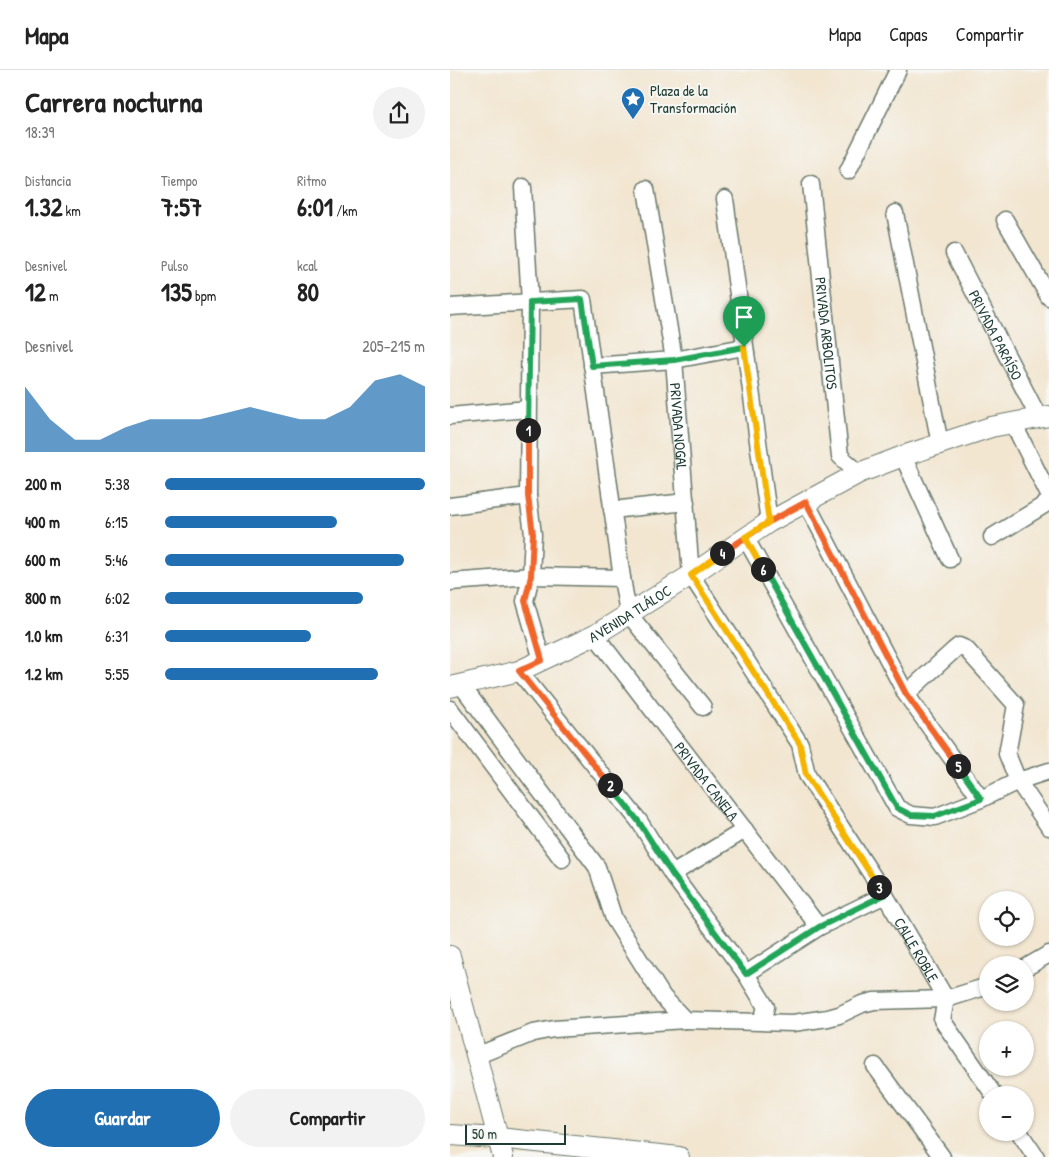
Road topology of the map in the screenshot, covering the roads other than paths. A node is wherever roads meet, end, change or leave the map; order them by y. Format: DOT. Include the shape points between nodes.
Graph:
graph roads {
  1 [pos="898,70"];
  2 [pos="848,171"];
  3 [pos="811,184"];
  4 [pos="523,187"];
  5 [pos="646,189"];
  6 [pos="725,199"];
  7 [pos="896,214"];
  8 [pos="1005,220"];
  9 [pos="954,253"];
  10 [pos="1049,297"];
  11 [pos="530,302"];
  12 [pos="450,307"];
  13 [pos="744,347"];
  14 [pos="674,360"];
  15 [pos="592,366"];
  16 [pos="528,409"];
  17 [pos="450,416"];
  18 [pos="1044,417"];
  19 [pos="1013,423"];
  20 [pos="940,444"];
  21 [pos="904,456"];
  22 [pos="859,473"];
  23 [pos="528,496"];
  24 [pos="1049,496"];
  25 [pos="686,502"];
  26 [pos="806,502"];
  27 [pos="1049,502"];
  28 [pos="450,506"];
  29 [pos="612,510"];
  30 [pos="769,522"];
  31 [pos="745,537"];
  32 [pos="992,537"];
  33 [pos="950,559"];
  34 [pos="691,575"];
  35 [pos="531,576"];
  36 [pos="622,578"];
  37 [pos="450,582"];
  38 [pos="628,613"];
  39 [pos="595,635"];
  40 [pos="542,660"];
  41 [pos="519,671"];
  42 [pos="456,686"];
  43 [pos="906,694"];
  44 [pos="703,707"];
  45 [pos="450,709"];
  46 [pos="1049,771"];
  47 [pos="1018,781"];
  48 [pos="981,799"];
  49 [pos="1049,827"];
  50 [pos="745,830"];
  51 [pos="562,859"];
  52 [pos="672,874"];
  53 [pos="884,895"];
  54 [pos="819,927"];
  55 [pos="1049,954"];
  56 [pos="450,956"];
  57 [pos="1034,963"];
  58 [pos="746,974"];
  59 [pos="979,989"];
  60 [pos="946,999"];
  61 [pos="685,1020"];
  62 [pos="760,1021"];
  63 [pos="476,1056"];
  64 [pos="875,1066"];
  65 [pos="988,1086"];
  66 [pos="450,1135"];
  67 [pos="1026,1141"];
  68 [pos="501,1147"];
  69 [pos="640,1155"];
  70 [pos="679,1157"];
  71 [pos="942,1157"];
  72 [pos="1036,1157"];
  1 -- 2 [label="street"];
  3 -- 22 [label="street, PRIVADA ARBOLITOS" via="840,456"];
  4 -- 11 [label="street"];
  5 -- 14 [label="street, PRIVADA NOGAL"];
  6 -- 13 [label="street"];
  7 -- 20 [label="street"];
  8 -- 10 [label="street"];
  9 -- 18 [label="street, PRIVADA PARAÍSO"];
  11 -- 12 [label="street"];
  11 -- 15 [label="street" via="582,299"];
  11 -- 16 [label="street"];
  13 -- 14 [label="street"];
  13 -- 30 [label="street"];
  14 -- 15 [label="street"];
  14 -- 25 [label="street, PRIVADA NOGAL"];
  15 -- 29 [label="street"];
  16 -- 17 [label="street"];
  16 -- 23 [label="street"];
  18 -- 19 [label="main road, AVENIDA TLÁLOC"];
  19 -- 20 [label="main road, AVENIDA TLÁLOC"];
  19 -- 24 [label="street"];
  20 -- 21 [label="main road, AVENIDA TLÁLOC"];
  21 -- 22 [label="main road, AVENIDA TLÁLOC"];
  21 -- 33 [label="street"];
  22 -- 26 [label="main road, AVENIDA TLÁLOC"];
  23 -- 28 [label="street"];
  23 -- 35 [label="street" via="533,534"];
  25 -- 29 [label="street"];
  25 -- 34 [label="street, PRIVADA NOGAL"];
  26 -- 30 [label="main road, AVENIDA TLÁLOC"];
  26 -- 43 [label="street"];
  27 -- 32 [label="street"];
  29 -- 36 [label="street"];
  30 -- 31 [label="main road, AVENIDA TLÁLOC"];
  31 -- 34 [label="main road, AVENIDA TLÁLOC"];
  31 -- 48 [label="street" via="897,808 911,815 935,816"];
  34 -- 38 [label="main road, AVENIDA TLÁLOC"];
  34 -- 53 [label="street, CALLE ROBLE" via="800,744 806,775"];
  35 -- 36 [label="street"];
  35 -- 37 [label="street"];
  35 -- 40 [label="street" via="525,601"];
  36 -- 38 [label="street"];
  38 -- 39 [label="main road, AVENIDA TLÁLOC"];
  38 -- 44 [label="street"];
  39 -- 40 [label="main road, AVENIDA TLÁLOC"];
  39 -- 50 [label="street, PRIVADA CANELA"];
  40 -- 41 [label="main road, AVENIDA TLÁLOC"];
  41 -- 42 [label="main road, AVENIDA TLÁLOC"];
  41 -- 52 [label="street" via="639,822"];
  42 -- 61 [label="street" via="597,867 614,919 663,997"];
  43 -- 47 [label="street" via="959,646 966,649 1016,705 1006,754"];
  43 -- 48 [label="street"];
  45 -- 51 [label="street"];
  46 -- 47 [label="street"];
  47 -- 48 [label="street"];
  47 -- 49 [label="street"];
  50 -- 52 [label="street"];
  50 -- 54 [label="street, PRIVADA CANELA"];
  52 -- 58 [label="street"];
  53 -- 54 [label="street"];
  53 -- 60 [label="street, CALLE ROBLE"];
  54 -- 58 [label="street"];
  55 -- 57 [label="street"];
  56 -- 63 [label="main road"];
  58 -- 62 [label="street" via="766,1007"];
  59 -- 60 [label="street"];
  60 -- 62 [label="street" via="874,1001 828,1018 782,1024"];
  60 -- 65 [label="street, CALLE ROBLE" via="942,1020"];
  61 -- 62 [label="street"];
  61 -- 63 [label="street" via="554,1029"];
  63 -- 68 [label="main road"];
  64 -- 71 [label="street"];
  66 -- 68 [label="main road"];
  67 -- 72 [label="street"];
  68 -- 69 [label="main road"];
  69 -- 70 [label="main road"];
}
